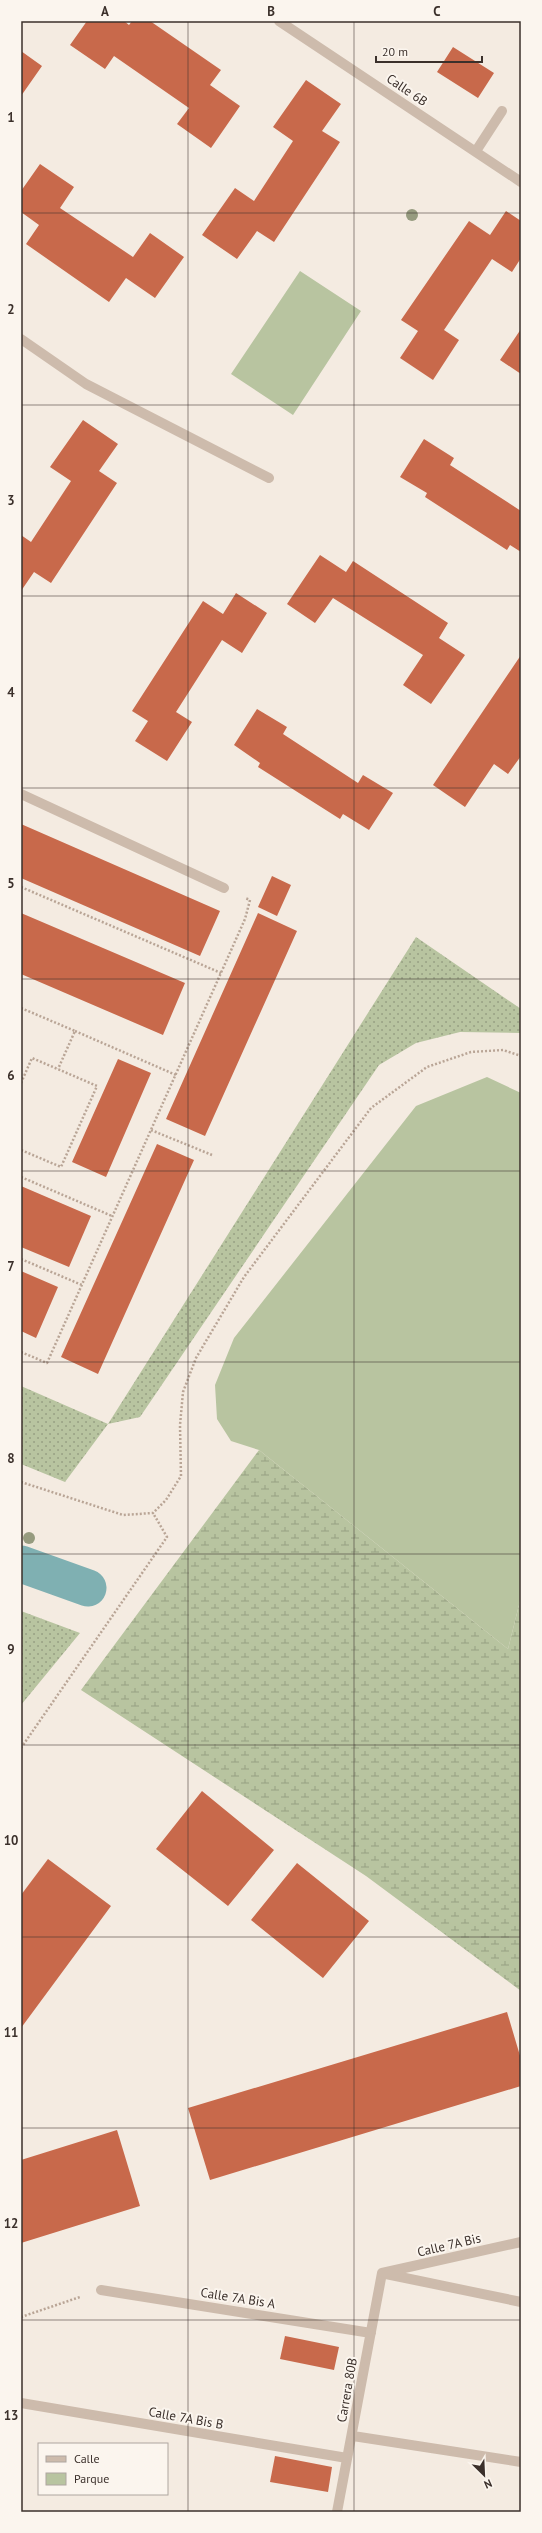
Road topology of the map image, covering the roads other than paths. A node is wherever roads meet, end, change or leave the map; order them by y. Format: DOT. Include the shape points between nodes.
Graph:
graph roads {
  1 [pos="279,21"];
  2 [pos="502,111"];
  3 [pos="476,151"];
  4 [pos="521,182"];
  5 [pos="21,339"];
  6 [pos="269,478"];
  7 [pos="21,794"];
  8 [pos="224,888"];
  9 [pos="521,2242"];
  10 [pos="382,2273"];
  11 [pos="101,2290"];
  12 [pos="521,2302"];
  13 [pos="371,2333"];
  14 [pos="21,2403"];
  15 [pos="353,2436"];
  16 [pos="347,2458"];
  17 [pos="521,2462"];
  18 [pos="337,2512"];
  1 -- 3 [label="street, Calle 6B"];
  2 -- 3 [label="street"];
  3 -- 4 [label="street, Calle 6B"];
  5 -- 6 [label="street" via="86,384"];
  7 -- 8 [label="street"];
  9 -- 10 [label="street, Calle 7A Bis"];
  10 -- 12 [label="street"];
  10 -- 13 [label="street, Carrera 80B"];
  11 -- 13 [label="street, Calle 7A Bis A"];
  13 -- 15 [label="street, Carrera 80B"];
  14 -- 16 [label="street, Calle 7A Bis B"];
  15 -- 16 [label="street, Carrera 80B"];
  15 -- 17 [label="street"];
  16 -- 18 [label="street, Carrera 80B"];
}
